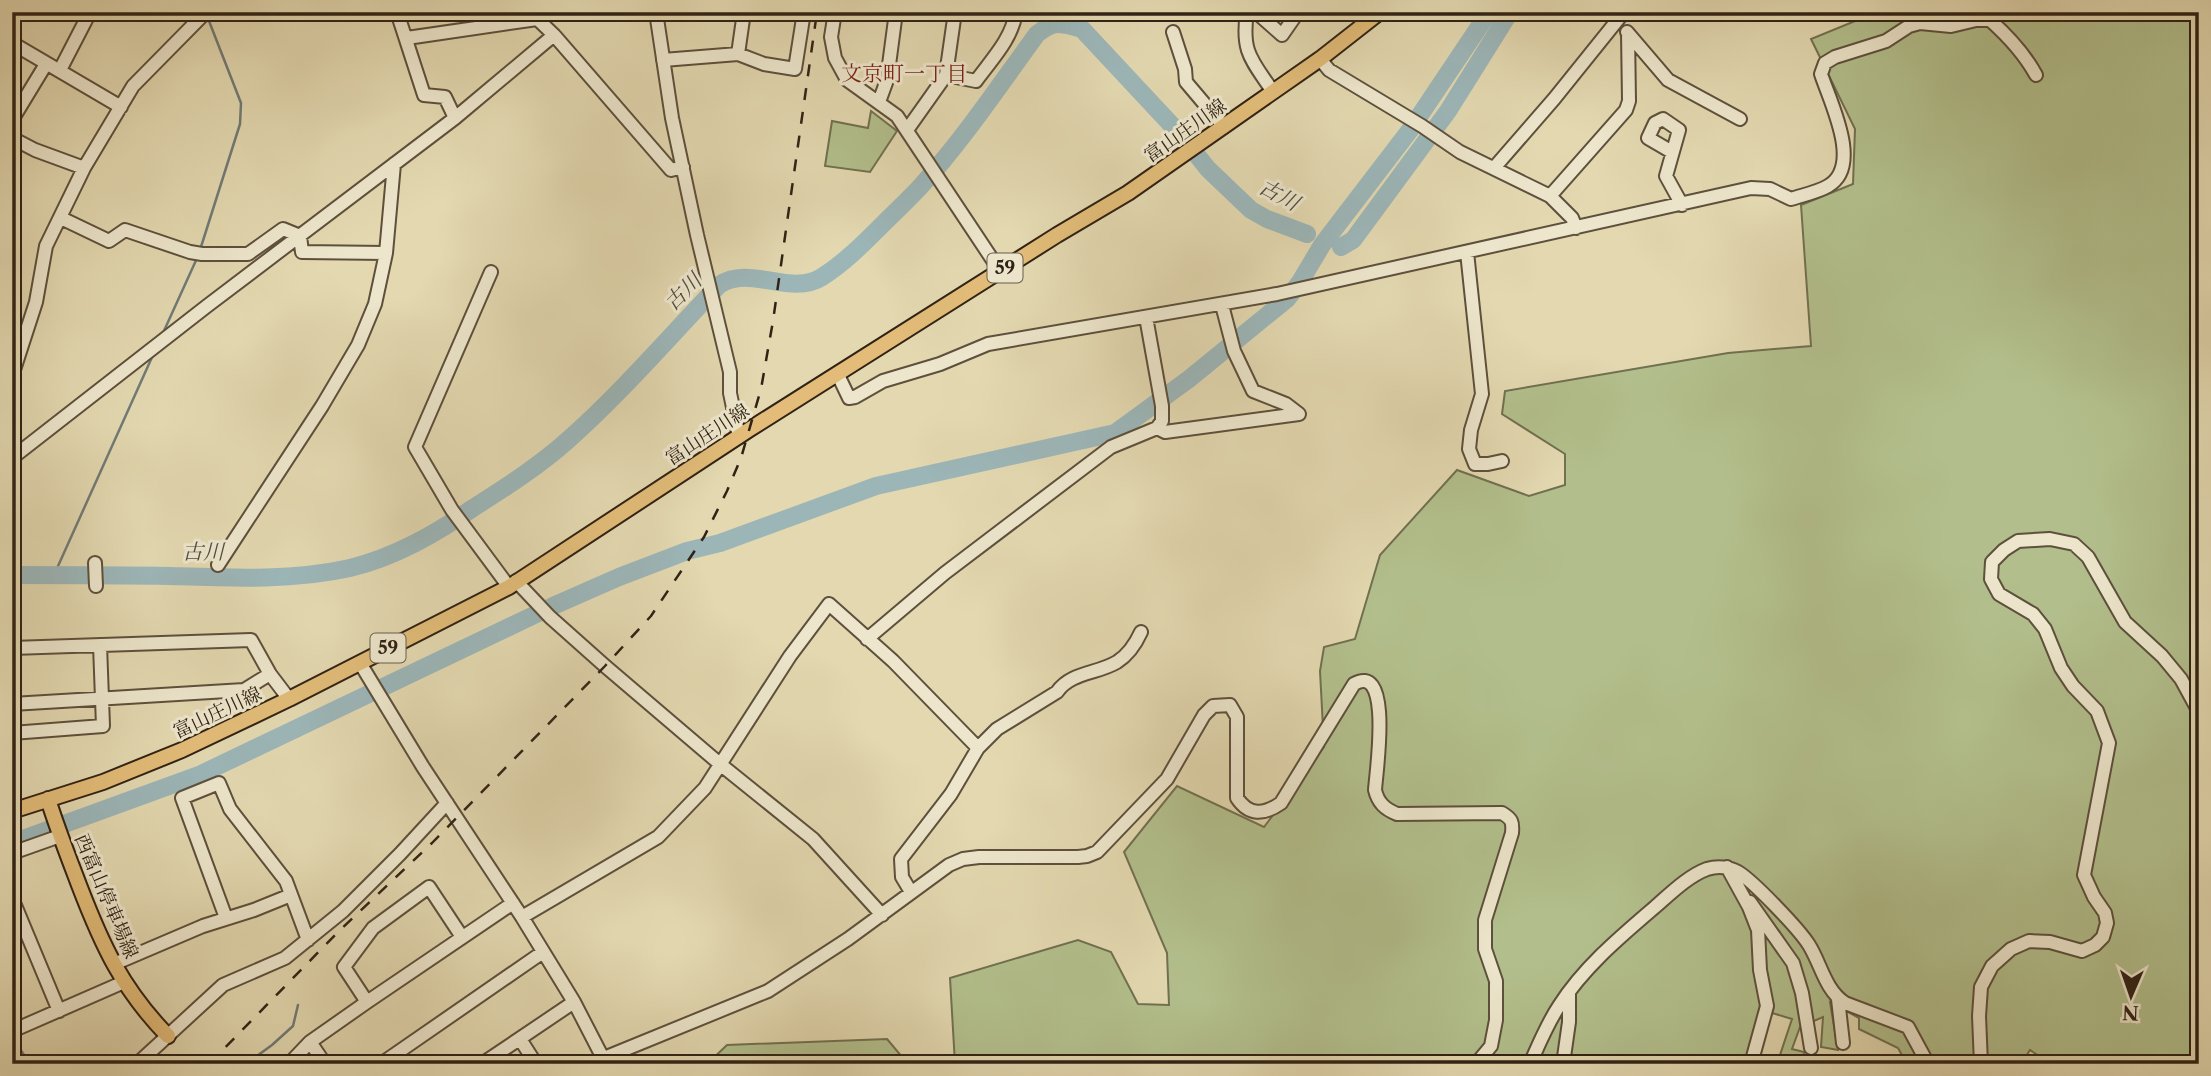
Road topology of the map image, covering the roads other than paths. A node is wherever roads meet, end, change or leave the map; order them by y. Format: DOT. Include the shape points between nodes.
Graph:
graph roads {
  1 [pos="90,12"];
  2 [pos="204,12"];
  3 [pos="397,12"];
  4 [pos="656,12"];
  5 [pos="744,12"];
  6 [pos="804,12"];
  7 [pos="835,12"];
  8 [pos="896,12"];
  9 [pos="956,12"];
  10 [pos="1016,12"];
  11 [pos="1247,12"];
  12 [pos="1255,12"];
  13 [pos="1298,12"];
  14 [pos="1380,12"];
  15 [pos="534,15"];
  16 [pos="1620,17"];
  17 [pos="1173,32"];
  18 [pos="1628,33"];
  19 [pos="554,35"];
  20 [pos="407,38"];
  21 [pos="12,43"];
  22 [pos="738,54"];
  23 [pos="1320,59"];
  24 [pos="663,61"];
  25 [pos="46,64"];
  26 [pos="60,70"];
  27 [pos="946,75"];
  28 [pos="2036,75"];
  29 [pos="1273,92"];
  30 [pos="879,102"];
  31 [pos="121,107"];
  32 [pos="455,118"];
  33 [pos="1740,119"];
  34 [pos="12,120"];
  35 [pos="1224,127"];
  36 [pos="906,130"];
  37 [pos="12,138"];
  38 [pos="1672,152"];
  39 [pos="394,164"];
  40 [pos="683,167"];
  41 [pos="84,168"];
  42 [pos="1494,169"];
  43 [pos="1549,196"];
  44 [pos="1682,205"];
  45 [pos="61,218"];
  46 [pos="1576,228"];
  47 [pos="300,236"];
  48 [pos="1467,252"];
  49 [pos="386,253"];
  50 [pos="1000,271"];
  51 [pos="491,272"];
  52 [pos="1222,305"];
  53 [pos="1146,317"];
  54 [pos="18,339"];
  55 [pos="838,374"];
  56 [pos="12,376"];
  57 [pos="1157,428"];
  58 [pos="739,437"];
  59 [pos="15,452"];
  60 [pos="1502,461"];
  61 [pos="95,563"];
  62 [pos="218,565"];
  63 [pos="512,584"];
  64 [pos="96,586"];
  65 [pos="1141,632"];
  66 [pos="867,639"];
  67 [pos="100,645"];
  68 [pos="12,649"];
  69 [pos="360,663"];
  70 [pos="270,674"];
  71 [pos="102,699"];
  72 [pos="289,699"];
  73 [pos="12,704"];
  74 [pos="2199,712"];
  75 [pos="12,733"];
  76 [pos="978,748"];
  77 [pos="720,764"];
  78 [pos="48,799"];
  79 [pos="447,803"];
  80 [pos="12,811"];
  81 [pos="60,836"];
  82 [pos="12,853"];
  83 [pos="1727,867"];
  84 [pos="911,892"];
  85 [pos="1740,892"];
  86 [pos="291,895"];
  87 [pos="12,898"];
  88 [pos="513,903"];
  89 [pos="882,915"];
  90 [pos="226,918"];
  91 [pos="522,918"];
  92 [pos="462,937"];
  93 [pos="308,940"];
  94 [pos="543,952"];
  95 [pos="114,964"];
  96 [pos="124,982"];
  97 [pos="1569,994"];
  98 [pos="1838,999"];
  99 [pos="367,1002"];
  100 [pos="573,1003"];
  101 [pos="59,1011"];
  102 [pos="12,1031"];
  103 [pos="168,1036"];
  104 [pos="520,1039"];
  105 [pos="310,1042"];
  106 [pos="1843,1043"];
  107 [pos="1811,1048"];
  108 [pos="605,1061"];
  109 [pos="137,1064"];
  110 [pos="289,1064"];
  111 [pos="326,1064"];
  112 [pos="381,1064"];
  113 [pos="482,1064"];
  114 [pos="536,1064"];
  115 [pos="1476,1064"];
  116 [pos="1530,1064"];
  117 [pos="1563,1064"];
  118 [pos="1751,1064"];
  119 [pos="1928,1064"];
  120 [pos="1981,1064"];
  1 -- 26 [label="street"];
  2 -- 31 [label="street" via="133,86"];
  3 -- 20 [label="street"];
  4 -- 24 [label="street"];
  5 -- 22 [label="street"];
  6 -- 22 [label="street" via="795,69 764,65"];
  7 -- 30 [label="street" via="831,37 835,58 847,80"];
  8 -- 30 [label="street" via="887,80"];
  9 -- 27 [label="street"];
  10 -- 27 [label="street" via="1008,38 976,80"];
  11 -- 29 [label="street" via="1246,50"];
  12 -- 13 [label="street" via="1282,35"];
  14 -- 23 [label="main road, 富山庄川線 / 59"];
  15 -- 19 [label="street"];
  15 -- 20 [label="street"];
  16 -- 18 [label="street"];
  16 -- 42 [label="street"];
  17 -- 35 [label="street" via="1186,82"];
  18 -- 33 [label="street" via="1668,79"];
  18 -- 43 [label="street" via="1626,110"];
  19 -- 32 [label="street"];
  19 -- 40 [label="street" via="671,170"];
  20 -- 32 [label="street" via="424,95 444,97"];
  21 -- 25 [label="street"];
  22 -- 24 [label="street"];
  23 -- 29 [label="main road, 富山庄川線 / 59"];
  23 -- 42 [label="street" via="1329,70"];
  24 -- 40 [label="street"];
  25 -- 26 [label="street"];
  25 -- 34 [label="street"];
  26 -- 31 [label="street"];
  27 -- 36 [label="street"];
  28 -- 44 [label="street" via="2014,43 1990,20 1909,26 1886,41 1825,63 1821,74 1844,157 1829,186 1791,199 1770,189 1751,188"];
  29 -- 35 [label="main road, 富山庄川線 / 59"];
  30 -- 36 [label="street"];
  31 -- 41 [label="street"];
  32 -- 39 [label="street"];
  35 -- 50 [label="main road, 富山庄川線 / 59" via="1128,193"];
  36 -- 50 [label="street"];
  37 -- 41 [label="street"];
  38 -- 44 [label="street" via="1666,176"];
  39 -- 47 [label="street"];
  39 -- 49 [label="street"];
  40 -- 58 [label="street" via="730,372"];
  41 -- 45 [label="street"];
  42 -- 43 [label="street"];
  43 -- 46 [label="street"];
  44 -- 46 [label="street"];
  45 -- 47 [label="street" via="109,241 125,230 196,253 248,254 283,229"];
  45 -- 54 [label="street" via="46,246 36,302"];
  46 -- 48 [label="street"];
  47 -- 49 [label="street" via="302,252"];
  47 -- 59 [label="street"];
  48 -- 52 [label="street"];
  48 -- 60 [label="street" via="1482,394 1469,449 1475,464"];
  49 -- 62 [label="street" via="375,304 358,345"];
  50 -- 55 [label="main road, 富山庄川線 / 59"];
  51 -- 63 [label="street" via="415,447 464,527"];
  52 -- 53 [label="street"];
  52 -- 57 [label="street" via="1234,351 1253,391 1299,414 1165,432"];
  53 -- 55 [label="street" via="988,344 883,381 855,397 849,398"];
  53 -- 57 [label="street" via="1161,400 1162,421"];
  54 -- 56 [label="street"];
  55 -- 58 [label="main road, 富山庄川線 / 59"];
  57 -- 66 [label="street" via="1111,447 945,573"];
  58 -- 63 [label="main road, 富山庄川線 / 59"];
  61 -- 64 [label="street"];
  63 -- 69 [label="main road, 富山庄川線 / 59"];
  63 -- 77 [label="street"];
  65 -- 76 [label="street" via="1136,644 1117,662 1073,678 997,729"];
  66 -- 76 [label="street"];
  66 -- 77 [label="street" via="829,604"];
  67 -- 68 [label="street"];
  67 -- 70 [label="street" via="251,640"];
  67 -- 71 [label="street"];
  69 -- 72 [label="main road, 富山庄川線 / 59"];
  69 -- 79 [label="street"];
  70 -- 71 [label="street" via="244,690"];
  70 -- 72 [label="street"];
  71 -- 73 [label="street"];
  71 -- 75 [label="street" via="103,726"];
  72 -- 78 [label="main road, 富山庄川線 / 59" via="182,750"];
  74 -- 120 [label="street" via="2181,679 2125,622 2088,557 2074,544 2050,539 2018,541 1992,562 1991,579 1999,594 2033,614 2045,629 2061,668 2097,711 2109,743 2084,875 2107,923 2103,937 2082,951 2029,941 2011,949 1993,967 1981,987"];
  76 -- 84 [label="street" via="901,859 902,877"];
  77 -- 89 [label="street" via="813,839"];
  77 -- 91 [label="street" via="705,788 658,837"];
  78 -- 80 [label="main road, 富山庄川線 / 59"];
  78 -- 81 [label="main road, 西富山停車場線"];
  79 -- 88 [label="street"];
  79 -- 93 [label="street" via="343,911"];
  81 -- 82 [label="street"];
  81 -- 95 [label="main road, 西富山停車場線"];
  83 -- 85 [label="street"];
  83 -- 97 [label="street" via="1708,869 1671,893 1603,952"];
  83 -- 98 [label="street" via="1746,878 1800,932"];
  84 -- 89 [label="street"];
  84 -- 115 [label="street" via="963,859 1077,857 1097,852 1167,779 1213,706 1230,705 1237,717 1237,797 1242,806 1259,813 1271,810 1281,803 1354,684 1367,680 1374,686 1380,706 1374,790 1386,810 1397,814 1502,813 1513,822 1485,920 1485,948 1496,981 1496,1020 1491,1046"];
  85 -- 107 [label="street" via="1756,907 1793,963"];
  85 -- 118 [label="street" via="1758,930 1767,1006"];
  86 -- 90 [label="street"];
  86 -- 90 [label="street" via="286,881 230,809 219,783 182,798"];
  86 -- 93 [label="street"];
  87 -- 101 [label="street"];
  88 -- 91 [label="street"];
  88 -- 92 [label="street"];
  89 -- 108 [label="street" via="768,991"];
  90 -- 95 [label="street"];
  91 -- 94 [label="street"];
  92 -- 99 [label="street"];
  92 -- 99 [label="street" via="429,887 373,928 344,967"];
  93 -- 103 [label="street" via="285,958 223,985"];
  94 -- 100 [label="street"];
  94 -- 112 [label="street"];
  95 -- 96 [label="main road, 西富山停車場線"];
  96 -- 101 [label="street"];
  96 -- 103 [label="main road, 西富山停車場線"];
  97 -- 116 [label="street" via="1548,1024"];
  97 -- 117 [label="street"];
  98 -- 106 [label="street"];
  98 -- 119 [label="street" via="1908,1027"];
  99 -- 105 [label="street"];
  100 -- 104 [label="street"];
  100 -- 108 [label="street"];
  101 -- 102 [label="street"];
  103 -- 109 [label="street"];
  104 -- 113 [label="street"];
  104 -- 114 [label="street"];
  105 -- 110 [label="street"];
  105 -- 111 [label="street"];
}
